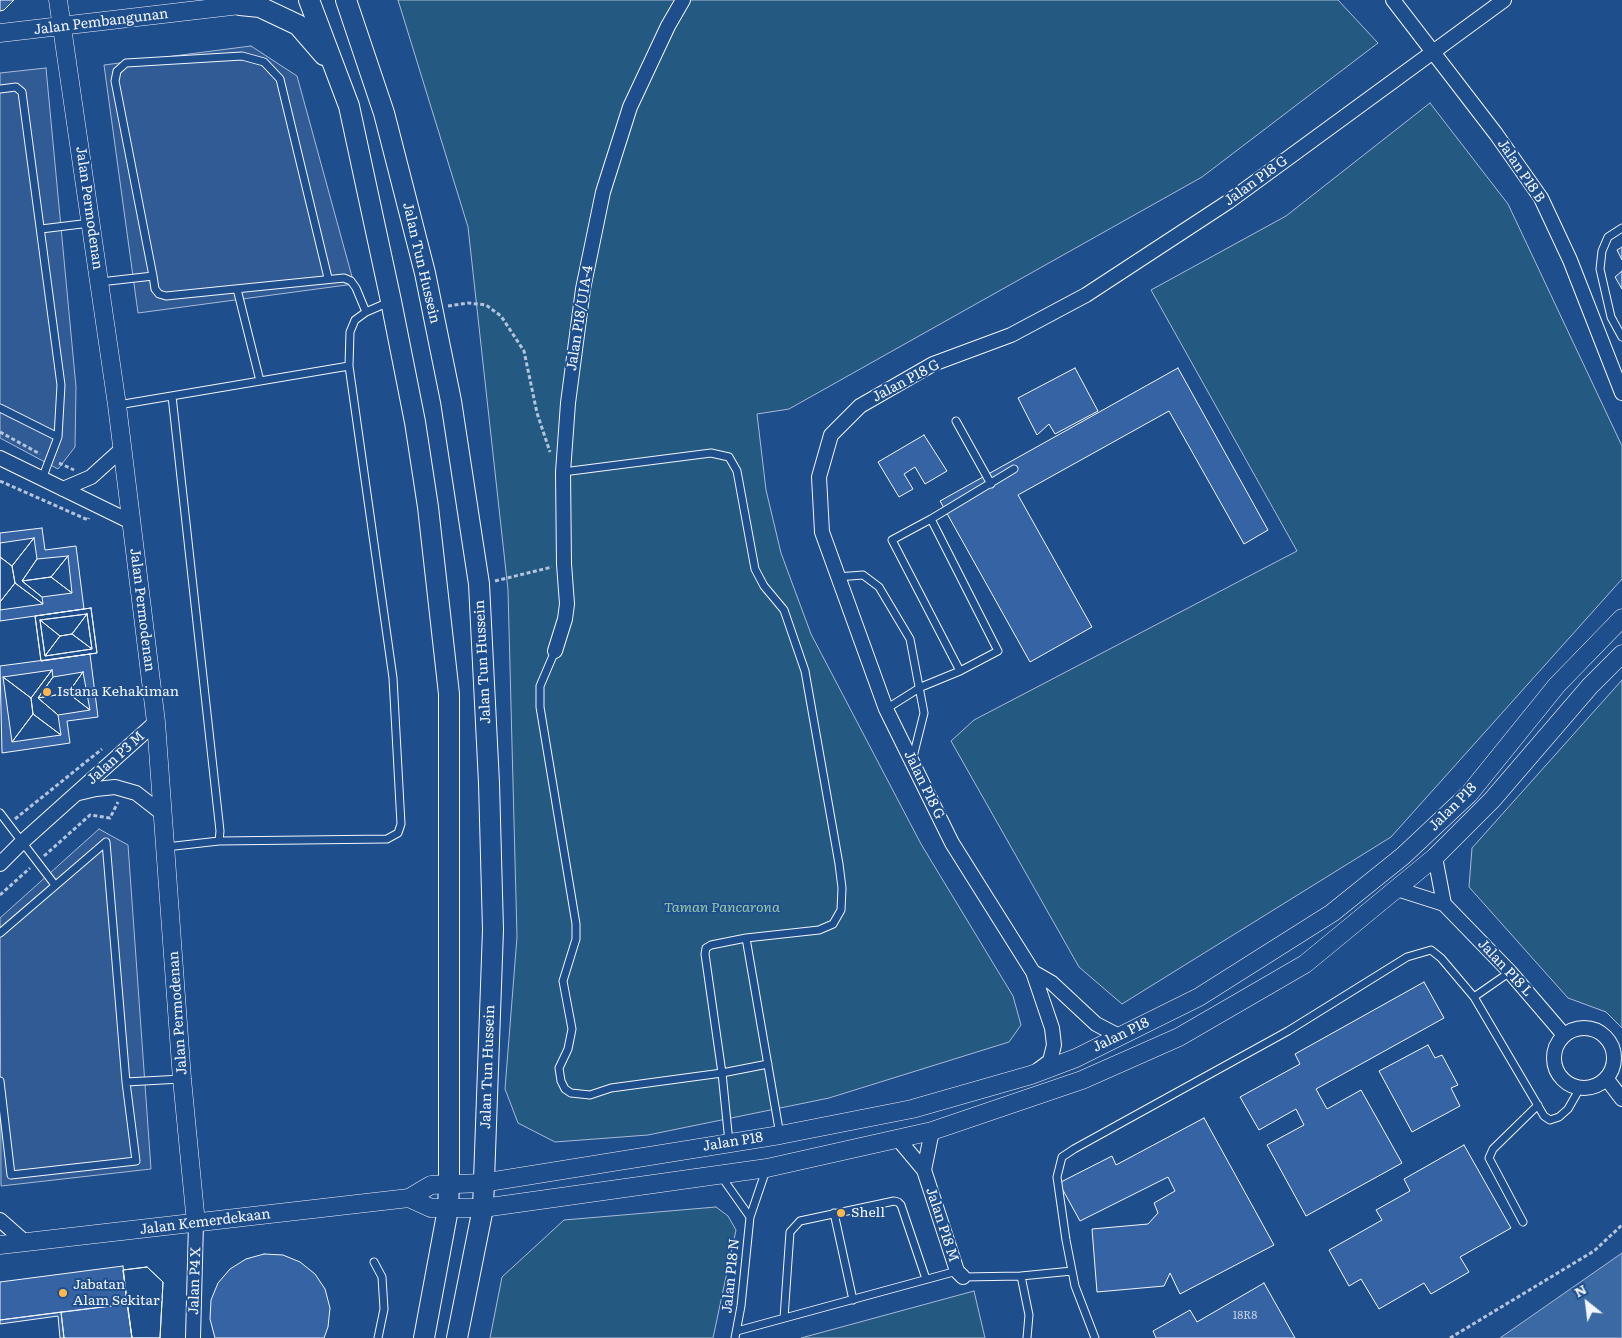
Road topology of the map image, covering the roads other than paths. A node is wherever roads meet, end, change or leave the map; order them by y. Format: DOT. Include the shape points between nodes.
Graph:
graph roads {
  1 [pos="58,0"];
  2 [pos="309,0"];
  3 [pos="346,0"];
  4 [pos="683,0"];
  5 [pos="1393,0"];
  6 [pos="1504,0"];
  7 [pos="251,2"];
  8 [pos="63,27"];
  9 [pos="0,34"];
  10 [pos="1432,52"];
  11 [pos="0,90"];
  12 [pos="349,106"];
  13 [pos="91,223"];
  14 [pos="1622,228"];
  15 [pos="41,229"];
  16 [pos="153,276"];
  17 [pos="328,278"];
  18 [pos="100,282"];
  19 [pos="238,289"];
  20 [pos="391,301"];
  21 [pos="366,312"];
  22 [pos="1611,317"];
  23 [pos="1594,325"];
  24 [pos="1622,337"];
  25 [pos="348,366"];
  26 [pos="260,381"];
  27 [pos="1622,393"];
  28 [pos="172,396"];
  29 [pos="117,405"];
  30 [pos="0,408"];
  31 [pos="956,421"];
  32 [pos="58,437"];
  33 [pos="122,450"];
  34 [pos="0,458"];
  35 [pos="1014,469"];
  36 [pos="563,472"];
  37 [pos="42,480"];
  38 [pos="991,484"];
  39 [pos="63,489"];
  40 [pos="931,519"];
  41 [pos="131,522"];
  42 [pos="837,577"];
  43 [pos="1622,618"];
  44 [pos="555,651"];
  45 [pos="1622,654"];
  46 [pos="960,671"];
  47 [pos="921,687"];
  48 [pos="886,709"];
  49 [pos="156,722"];
  50 [pos="912,761"];
  51 [pos="76,794"];
  52 [pos="0,813"];
  53 [pos="163,814"];
  54 [pos="219,841"];
  55 [pos="21,842"];
  56 [pos="166,848"];
  57 [pos="1435,857"];
  58 [pos="0,864"];
  59 [pos="55,885"];
  60 [pos="1397,889"];
  61 [pos="1444,904"];
  62 [pos="0,933"];
  63 [pos="746,938"];
  64 [pos="1033,972"];
  65 [pos="1510,972"];
  66 [pos="1474,997"];
  67 [pos="1564,1035"];
  68 [pos="1119,1036"];
  69 [pos="768,1064"];
  70 [pos="722,1073"];
  71 [pos="1031,1075"];
  72 [pos="1606,1078"];
  73 [pos="182,1079"];
  74 [pos="0,1081"];
  75 [pos="126,1082"];
  76 [pos="1580,1088"];
  77 [pos="1622,1099"];
  78 [pos="1538,1105"];
  79 [pos="932,1131"];
  80 [pos="780,1135"];
  81 [pos="898,1139"];
  82 [pos="729,1143"];
  83 [pos="767,1168"];
  84 [pos="924,1170"];
  85 [pos="721,1176"];
  86 [pos="482,1183"];
  87 [pos="449,1184"];
  88 [pos="409,1198"];
  89 [pos="483,1208"];
  90 [pos="448,1209"];
  91 [pos="834,1213"];
  92 [pos="750,1217"];
  93 [pos="0,1220"];
  94 [pos="1523,1222"];
  95 [pos="196,1223"];
  96 [pos="25,1242"];
  97 [pos="0,1245"];
  98 [pos="374,1262"];
  99 [pos="1072,1271"];
  100 [pos="960,1274"];
  101 [pos="1021,1276"];
  102 [pos="926,1279"];
  103 [pos="853,1300"];
  104 [pos="784,1318"];
  105 [pos="736,1334"];
  106 [pos="192,1338"];
  107 [pos="378,1338"];
  108 [pos="424,1338"];
  109 [pos="458,1338"];
  110 [pos="1027,1338"];
  111 [pos="1095,1338"];
  1 -- 8 [label="street, Jalan Permodenan"];
  2 -- 12 [label="main road"];
  3 -- 86 [label="main road, Jalan Tun Hussein" via="384,113 432,308 451,401 479,584 493,930"];
  4 -- 36 [label="street, Jalan P18/UIA-4" via="630,107 604,192 583,289"];
  5 -- 10 [label="street, Jalan P18 B"];
  6 -- 10 [label="street, Jalan P18 G"];
  7 -- 8 [label="street, Jalan Pembangunan"];
  7 -- 12 [label="main road" via="298,25 323,53"];
  8 -- 9 [label="street, Jalan Pembangunan"];
  8 -- 13 [label="street, Jalan Permodenan"];
  10 -- 23 [label="street, Jalan P18 B" via="1541,198 1570,260"];
  10 -- 42 [label="street, Jalan P18 G" via="1228,202 1086,294 1011,335 932,364 860,406 831,435 819,477 822,532"];
  11 -- 15 [label="lane" via="16,87 22,92"];
  12 -- 20 [label="main road"];
  13 -- 15 [label="lane"];
  13 -- 18 [label="street, Jalan Permodenan"];
  14 -- 22 [label="lane" via="1608,237 1602,250 1600,269"];
  15 -- 32 [label="lane" via="61,385"];
  16 -- 17 [label="lane" via="114,81 117,71 126,63 242,56 264,62 280,79"];
  16 -- 18 [label="lane"];
  16 -- 19 [label="lane" via="155,289 166,296"];
  17 -- 19 [label="lane"];
  17 -- 21 [label="lane" via="351,281"];
  18 -- 29 [label="street, Jalan Permodenan"];
  19 -- 26 [label="lane"];
  20 -- 21 [label="lane"];
  20 -- 87 [label="main road" via="428,507 449,694"];
  21 -- 25 [label="lane" via="356,320 350,332"];
  22 -- 23 [label="lane"];
  22 -- 24 [label="lane"];
  23 -- 27 [label="street, Jalan P18 B"];
  25 -- 26 [label="lane"];
  25 -- 54 [label="lane" via="393,678 401,824 398,832 388,839"];
  26 -- 28 [label="lane"];
  28 -- 29 [label="lane"];
  28 -- 54 [label="lane"];
  29 -- 33 [label="street, Jalan Permodenan"];
  30 -- 32 [label="lane"];
  31 -- 38 [label="lane"];
  32 -- 37 [label="lane"];
  33 -- 39 [label="street" via="91,477"];
  33 -- 41 [label="street, Jalan Permodenan"];
  34 -- 37 [label="street"];
  35 -- 38 [label="lane"];
  36 -- 44 [label="street, Jalan P18/UIA-4" via="567,604"];
  36 -- 63 [label="lane" via="711,453 729,457 734,463 755,569 784,610 805,671 832,816 842,893 838,918 827,928"];
  37 -- 39 [label="street"];
  38 -- 40 [label="lane"];
  39 -- 41 [label="street"];
  40 -- 46 [label="lane" via="998,651"];
  40 -- 46 [label="lane" via="892,540"];
  41 -- 49 [label="street, Jalan Permodenan"];
  42 -- 47 [label="lane" via="863,575 879,587 910,639"];
  42 -- 48 [label="street, Jalan P18 G"];
  43 -- 68 [label="street, Jalan P18" via="1557,685 1469,794 1403,856 1332,913 1198,997"];
  44 -- 70 [label="lane" via="540,686 540,697 576,924 576,939 562,982 571,1021 571,1039 559,1075 565,1089 571,1093 590,1095 611,1088"];
  45 -- 57 [label="street, Jalan P18" via="1590,686 1492,800"];
  46 -- 47 [label="lane"];
  47 -- 48 [label="lane"];
  47 -- 50 [label="lane" via="924,713"];
  48 -- 50 [label="street, Jalan P18 G"];
  49 -- 51 [label="street, Jalan P3 M"];
  49 -- 53 [label="street, Jalan Permodenan"];
  50 -- 64 [label="street, Jalan P18 G" via="952,843"];
  51 -- 53 [label="street, Jalan P3 M" via="105,787 124,790 136,793"];
  51 -- 55 [label="street, Jalan P3 M"];
  52 -- 55 [label="lane"];
  53 -- 56 [label="street, Jalan Permodenan"];
  54 -- 56 [label="lane"];
  55 -- 58 [label="street, Jalan P3 M"];
  55 -- 59 [label="lane"];
  56 -- 73 [label="street, Jalan Permodenan"];
  57 -- 60 [label="street, Jalan P18"];
  57 -- 61 [label="street"];
  59 -- 62 [label="lane"];
  59 -- 75 [label="lane" via="106,842"];
  60 -- 61 [label="street, Jalan P18 L"];
  60 -- 79 [label="street, Jalan P18" via="1305,964 1179,1037 1082,1080"];
  61 -- 65 [label="street, Jalan P18 L"];
  63 -- 69 [label="lane"];
  63 -- 70 [label="lane" via="706,948"];
  64 -- 68 [label="street, Jalan P18 G" via="1052,983 1096,1024"];
  64 -- 71 [label="street, Jalan P18 G" via="1052,1028 1054,1045 1050,1061"];
  65 -- 66 [label="lane"];
  65 -- 67 [label="street, Jalan P18 L"];
  66 -- 78 [label="lane"];
  66 -- 99 [label="lane" via="1431,950 1407,957 1288,1031 1074,1149 1062,1158 1056,1177"];
  67 -- 72 [label="street" via="1581,1028 1606,1036 1614,1052 1612,1070"];
  67 -- 76 [label="street" via="1554,1052 1554,1062 1563,1080"];
  68 -- 71 [label="street, Jalan P18" via="1076,1058"];
  69 -- 70 [label="lane"];
  69 -- 80 [label="lane"];
  70 -- 82 [label="lane"];
  71 -- 80 [label="street, Jalan P18" via="912,1110"];
  72 -- 76 [label="street" via="1595,1086"];
  72 -- 77 [label="street"];
  73 -- 75 [label="lane"];
  73 -- 95 [label="street, Jalan Permodenan"];
  74 -- 75 [label="lane" via="9,1171 16,1175 136,1161"];
  76 -- 78 [label="lane" via="1568,1109 1555,1120 1544,1116"];
  78 -- 94 [label="lane" via="1493,1149 1489,1158"];
  79 -- 81 [label="street, Jalan P18"];
  79 -- 84 [label="street, Jalan P18 M"];
  80 -- 82 [label="street, Jalan P18"];
  81 -- 83 [label="street, Jalan P18"];
  81 -- 84 [label="street, Jalan P18 M"];
  82 -- 86 [label="street, Jalan P18"];
  83 -- 85 [label="street, Jalan P18"];
  83 -- 92 [label="lane, Jalan P18 N"];
  84 -- 100 [label="street, Jalan P18 M"];
  85 -- 89 [label="street, Jalan P18"];
  85 -- 92 [label="lane"];
  86 -- 87 [label="street, Jalan P18"];
  86 -- 89 [label="main road, Jalan Tun Hussein"];
  87 -- 88 [label="street, Jalan Kemerdekaan" via="431,1185"];
  87 -- 90 [label="main road"];
  88 -- 90 [label="street" via="431,1208"];
  88 -- 95 [label="street, Jalan Kemerdekaan"];
  89 -- 90 [label="street, Jalan P18"];
  89 -- 109 [label="main road, Jalan Tun Hussein"];
  90 -- 108 [label="main road"];
  91 -- 102 [label="lane" via="898,1202"];
  91 -- 103 [label="lane"];
  91 -- 104 [label="lane" via="800,1221 790,1232"];
  92 -- 105 [label="lane, Jalan P18 N"];
  93 -- 96 [label="street"];
  95 -- 96 [label="street, Jalan Kemerdekaan"];
  95 -- 106 [label="street, Jalan P4 X"];
  96 -- 97 [label="street, Jalan Kemerdekaan"];
  98 -- 107 [label="lane" via="382,1277 384,1309"];
  99 -- 101 [label="lane"];
  99 -- 111 [label="lane"];
  100 -- 101 [label="lane"];
  100 -- 102 [label="lane"];
  101 -- 110 [label="lane" via="1029,1315"];
  102 -- 103 [label="lane"];
  103 -- 104 [label="lane"];
  104 -- 105 [label="lane"];
}
